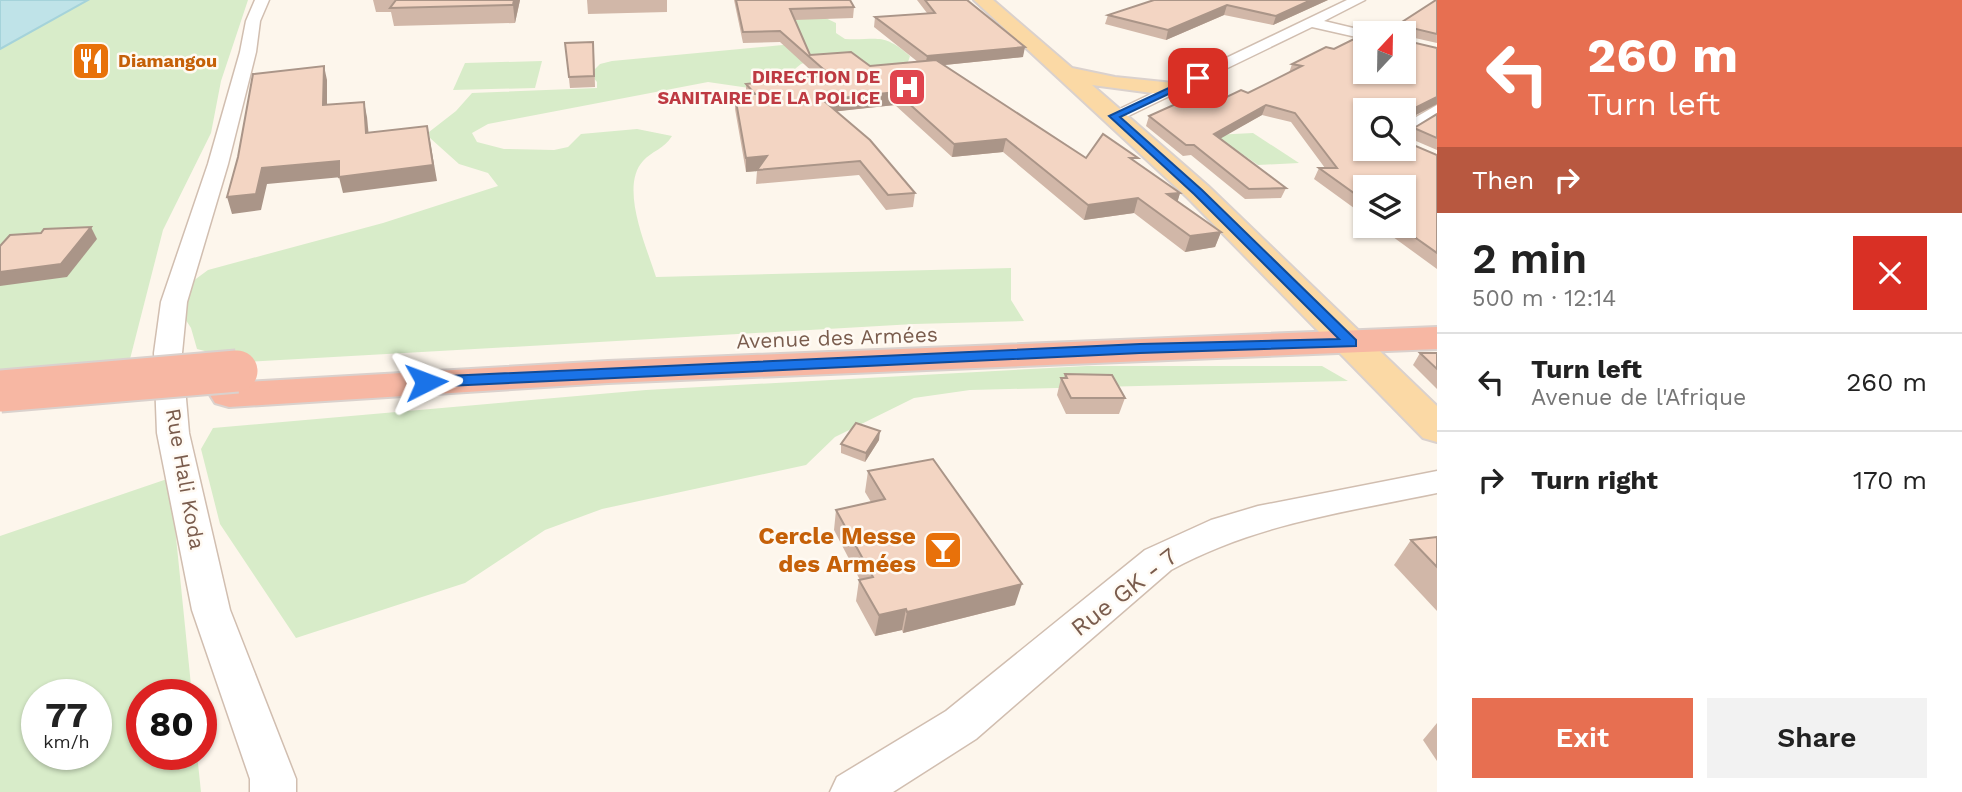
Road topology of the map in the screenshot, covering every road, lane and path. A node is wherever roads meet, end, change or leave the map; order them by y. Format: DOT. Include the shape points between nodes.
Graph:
graph roads {
  1 [pos="262,0"];
  2 [pos="983,0"];
  3 [pos="1358,0"];
  4 [pos="1312,23"];
  5 [pos="1353,32"];
  6 [pos="1066,73"];
  7 [pos="1088,93"];
  8 [pos="1164,93"];
  9 [pos="1437,110"];
  10 [pos="1114,116"];
  11 [pos="1416,124"];
  12 [pos="1437,322"];
  13 [pos="1342,334"];
  14 [pos="1437,338"];
  15 [pos="233,383"];
  16 [pos="0,391"];
  17 [pos="0,415"];
  18 [pos="1437,429"];
  19 [pos="1437,482"];
  20 [pos="282,788"];
  21 [pos="853,792"];
  1 -- 20 [label="street, Rue Hali Koda" via="218,164 174,302 168,353 173,433 211,610"];
  2 -- 6 [label="main road"];
  3 -- 4 [label="street"];
  4 -- 5 [label="street"];
  4 -- 8 [label="street"];
  6 -- 7 [label="main road"];
  6 -- 8 [label="main road"];
  7 -- 8 [label="main road" via="1115,99"];
  7 -- 10 [label="main road"];
  8 -- 10 [label="street"];
  9 -- 11 [label="street"];
  10 -- 13 [label="main road"];
  12 -- 13 [label="highway, Avenue des Armées"];
  13 -- 14 [label="highway, Avenue des Armées"];
  13 -- 15 [label="highway, Avenue des Armées" via="1140,348 429,370"];
  13 -- 18 [label="main road"];
  15 -- 16 [label="highway, bridge"];
  15 -- 17 [label="highway"];
  19 -- 21 [label="street, Rue GK - 7" via="1258,519 1192,540 1158,561 961,724"];
}
